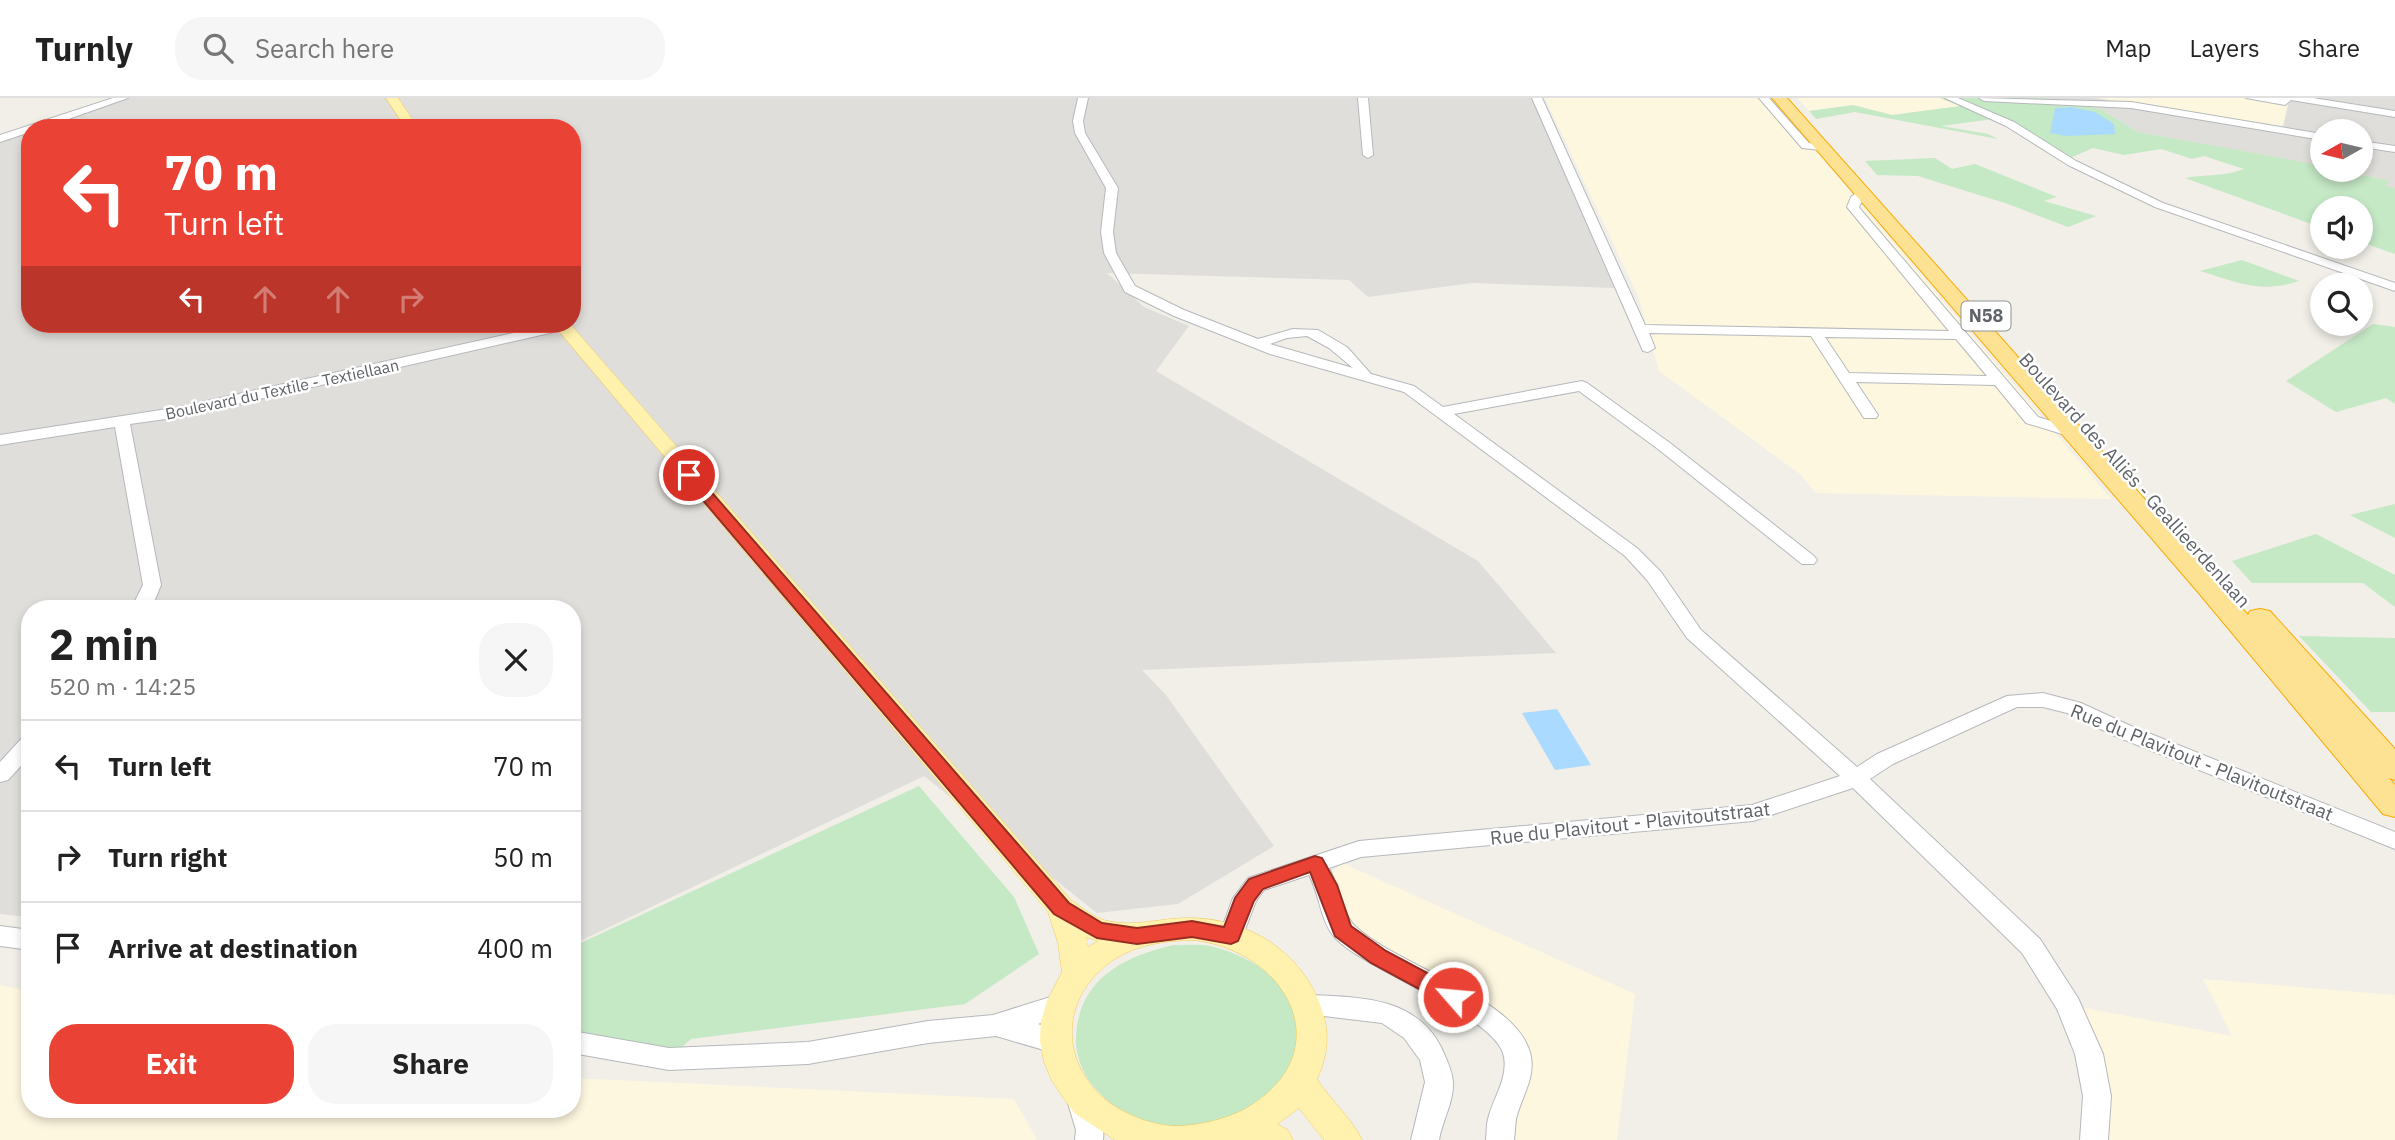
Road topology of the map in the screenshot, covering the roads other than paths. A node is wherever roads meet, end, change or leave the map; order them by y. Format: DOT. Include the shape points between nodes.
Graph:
graph roads {
  1 [pos="122,98"];
  2 [pos="392,98"];
  3 [pos="1083,98"];
  4 [pos="1363,98"];
  5 [pos="1537,98"];
  6 [pos="1764,98"];
  7 [pos="1779,98"];
  8 [pos="1791,98"];
  9 [pos="1950,98"];
  10 [pos="1984,98"];
  11 [pos="2250,98"];
  12 [pos="2287,98"];
  13 [pos="2294,98"];
  14 [pos="2035,99"];
  15 [pos="2395,114"];
  16 [pos="58,119"];
  17 [pos="406,119"];
  18 [pos="2010,124"];
  19 [pos="21,132"];
  20 [pos="2310,135"];
  21 [pos="0,139"];
  22 [pos="2373,146"];
  23 [pos="1825,149"];
  24 [pos="2395,149"];
  25 [pos="1368,155"];
  26 [pos="1860,193"];
  27 [pos="2395,288"];
  28 [pos="1641,329"];
  29 [pos="526,333"];
  30 [pos="569,333"];
  31 [pos="1816,334"];
  32 [pos="1959,335"];
  33 [pos="1648,348"];
  34 [pos="1845,377"];
  35 [pos="1998,381"];
  36 [pos="1441,412"];
  37 [pos="1870,415"];
  38 [pos="121,423"];
  39 [pos="2072,432"];
  40 [pos="0,440"];
  41 [pos="1792,548"];
  42 [pos="1774,552"];
  43 [pos="1808,560"];
  44 [pos="145,600"];
  45 [pos="21,753"];
  46 [pos="2395,769"];
  47 [pos="0,775"];
  48 [pos="1856,778"];
  49 [pos="2395,806"];
  50 [pos="2395,842"];
  51 [pos="1315,863"];
  52 [pos="1062,908"];
  53 [pos="0,936"];
  54 [pos="1137,936"];
  55 [pos="1231,936"];
  56 [pos="21,939"];
  57 [pos="1078,974"];
  58 [pos="1060,1004"];
  59 [pos="1308,1006"];
  60 [pos="993,1026"];
  61 [pos="1054,1042"];
  62 [pos="581,1044"];
  63 [pos="1300,1081"];
  64 [pos="1081,1100"];
  65 [pos="1261,1133"];
  66 [pos="1089,1140"];
  67 [pos="1174,1140"];
  68 [pos="1345,1140"];
  69 [pos="1425,1140"];
  70 [pos="1500,1140"];
  71 [pos="2094,1140"];
  1 -- 16 [label="street"];
  2 -- 17 [label="main road"];
  3 -- 36 [label="street" via="1080,133 1112,188 1107,232 1110,253 1130,289 1259,344 1409,388"];
  4 -- 25 [label="street"];
  5 -- 28 [label="street"];
  6 -- 23 [label="street, Boulevard des Alliés - Geallieerdenlaan" via="1806,146"];
  7 -- 23 [label="highway, Boulevard des Alliés - Geallieerdenlaan / N58"];
  8 -- 46 [label="highway, Boulevard des Alliés - Geallieerdenlaan / N58"];
  9 -- 18 [label="street"];
  10 -- 14 [label="street"];
  11 -- 12 [label="street" via="2285,102"];
  13 -- 15 [label="street"];
  14 -- 18 [label="street" via="2014,113"];
  14 -- 20 [label="street" via="2131,105"];
  18 -- 27 [label="street" via="2071,163 2159,205"];
  19 -- 21 [label="street"];
  22 -- 24 [label="street"];
  23 -- 26 [label="highway, Boulevard des Alliés - Geallieerdenlaan / N58"];
  26 -- 32 [label="street" via="1853,206 1858,214"];
  26 -- 39 [label="highway, Boulevard des Alliés - Geallieerdenlaan / N58"];
  28 -- 31 [label="street"];
  28 -- 33 [label="street"];
  29 -- 38 [label="street, Boulevard du Textile - Textiellaan"];
  30 -- 52 [label="main road"];
  31 -- 32 [label="street"];
  31 -- 34 [label="street"];
  32 -- 35 [label="street"];
  34 -- 35 [label="street"];
  34 -- 37 [label="street"];
  35 -- 39 [label="street" via="2032,421"];
  36 -- 41 [label="street" via="1582,386"];
  36 -- 48 [label="street" via="1631,552 1654,576 1694,634"];
  38 -- 40 [label="street, Boulevard du Textile - Textiellaan"];
  38 -- 44 [label="street" via="152,585"];
  39 -- 49 [label="highway, Boulevard des Alliés - Geallieerdenlaan / N58"];
  41 -- 42 [label="street"];
  41 -- 43 [label="street"];
  45 -- 47 [label="street"];
  48 -- 50 [label="street, Rue du Plavitout - Plavitoutstraat" via="1885,759 2014,701 2043,700 2074,708"];
  48 -- 51 [label="street, Rue du Plavitout - Plavitoutstraat" via="1753,813 1359,849"];
  48 -- 71 [label="street" via="2031,946 2069,1005 2089,1054 2097,1096"];
  51 -- 55 [label="street, Rue du Plavitout - Plavitoutstraat" via="1256,884 1245,898"];
  51 -- 70 [label="street" via="1342,930 1378,957 1479,1013 1503,1030 1516,1048 1514,1091 1502,1118"];
  52 -- 54 [label="main road" via="1097,930"];
  52 -- 57 [label="main road"];
  53 -- 56 [label="street"];
  54 -- 55 [label="main road" via="1192,929"];
  54 -- 57 [label="main road" via="1102,953"];
  55 -- 59 [label="main road" via="1268,954 1292,976"];
  57 -- 58 [label="main road"];
  58 -- 60 [label="street"];
  58 -- 61 [label="main road"];
  59 -- 63 [label="main road" via="1313,1039"];
  59 -- 69 [label="street" via="1388,1014 1424,1040 1439,1084"];
  60 -- 61 [label="street"];
  60 -- 62 [label="street" via="808,1053 669,1059"];
  61 -- 64 [label="main road" via="1059,1066"];
  63 -- 65 [label="main road"];
  63 -- 68 [label="main road"];
  64 -- 66 [label="street"];
  64 -- 67 [label="main road" via="1128,1130"];
  65 -- 67 [label="main road"];
}
